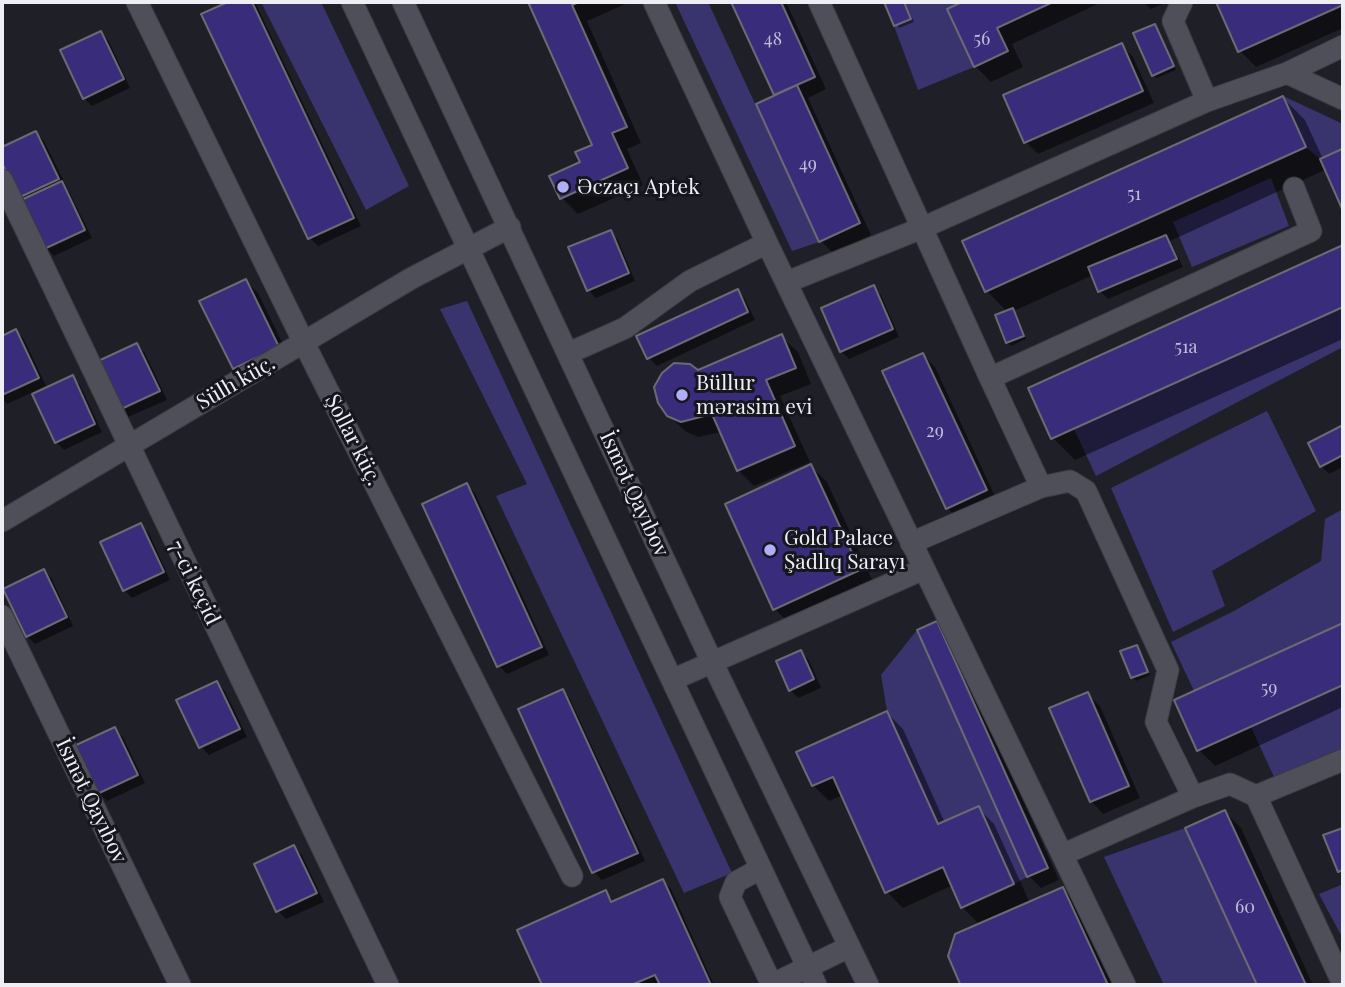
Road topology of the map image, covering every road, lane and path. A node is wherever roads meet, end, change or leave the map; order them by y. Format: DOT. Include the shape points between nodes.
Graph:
graph roads {
  1 [pos="137,2"];
  2 [pos="352,2"];
  3 [pos="403,2"];
  4 [pos="654,2"];
  5 [pos="819,2"];
  6 [pos="1182,2"];
  7 [pos="1343,46"];
  8 [pos="1287,73"];
  9 [pos="1343,99"];
  10 [pos="1207,101"];
  11 [pos="2,180"];
  12 [pos="1294,188"];
  13 [pos="510,227"];
  14 [pos="922,228"];
  15 [pos="767,243"];
  16 [pos="470,247"];
  17 [pos="787,282"];
  18 [pos="304,343"];
  19 [pos="569,353"];
  20 [pos="989,378"];
  21 [pos="129,446"];
  22 [pos="1041,487"];
  23 [pos="2,521"];
  24 [pos="911,542"];
  25 [pos="924,569"];
  26 [pos="2,616"];
  27 [pos="712,662"];
  28 [pos="672,680"];
  29 [pos="1343,760"];
  30 [pos="1256,796"];
  31 [pos="1193,797"];
  32 [pos="1064,854"];
  33 [pos="760,869"];
  34 [pos="572,876"];
  35 [pos="849,947"];
  36 [pos="812,976"];
  37 [pos="1343,984"];
  38 [pos="180,985"];
  39 [pos="388,985"];
  40 [pos="772,985"];
  41 [pos="868,985"];
  42 [pos="1125,985"];
  1 -- 18 [label="street, Şollar küç."];
  2 -- 16 [label="street"];
  3 -- 13 [label="street, İsmət Qayıbov"];
  4 -- 15 [label="street"];
  5 -- 14 [label="street"];
  6 -- 10 [label="street" via="1172,21"];
  7 -- 8 [label="street"];
  8 -- 9 [label="street"];
  8 -- 10 [label="street"];
  10 -- 14 [label="street"];
  11 -- 21 [label="street, 7-ci keçid"];
  12 -- 20 [label="street" via="1311,231"];
  13 -- 16 [label="street, Sülh küç."];
  13 -- 19 [label="street, İsmət Qayıbov"];
  14 -- 17 [label="street"];
  14 -- 20 [label="street"];
  15 -- 17 [label="street"];
  15 -- 19 [label="street" via="690,281 625,328"];
  16 -- 18 [label="street, Sülh küç."];
  16 -- 28 [label="street"];
  17 -- 24 [label="street"];
  18 -- 21 [label="street, Sülh küç."];
  18 -- 34 [label="street, Şollar küç."];
  19 -- 27 [label="street, İsmət Qayıbov"];
  20 -- 22 [label="street"];
  21 -- 23 [label="street, Sülh küç."];
  21 -- 39 [label="street, 7-ci keçid"];
  22 -- 24 [label="street"];
  22 -- 31 [label="street" via="1070,481 1086,491 1168,670 1157,722"];
  24 -- 25 [label="street"];
  25 -- 27 [label="street"];
  25 -- 32 [label="street"];
  26 -- 38 [label="street, İsmət Qayıbov"];
  27 -- 28 [label="street"];
  27 -- 35 [label="street, İsmət Qayıbov"];
  28 -- 33 [label="street"];
  29 -- 30 [label="street"];
  30 -- 31 [label="street" via="1230,784"];
  30 -- 37 [label="street"];
  31 -- 32 [label="street"];
  32 -- 42 [label="street"];
  33 -- 36 [label="street"];
  33 -- 40 [label="street" via="736,882 730,897"];
  35 -- 36 [label="street"];
  35 -- 41 [label="street, İsmət Qayıbov"];
  36 -- 40 [label="street"];
}
